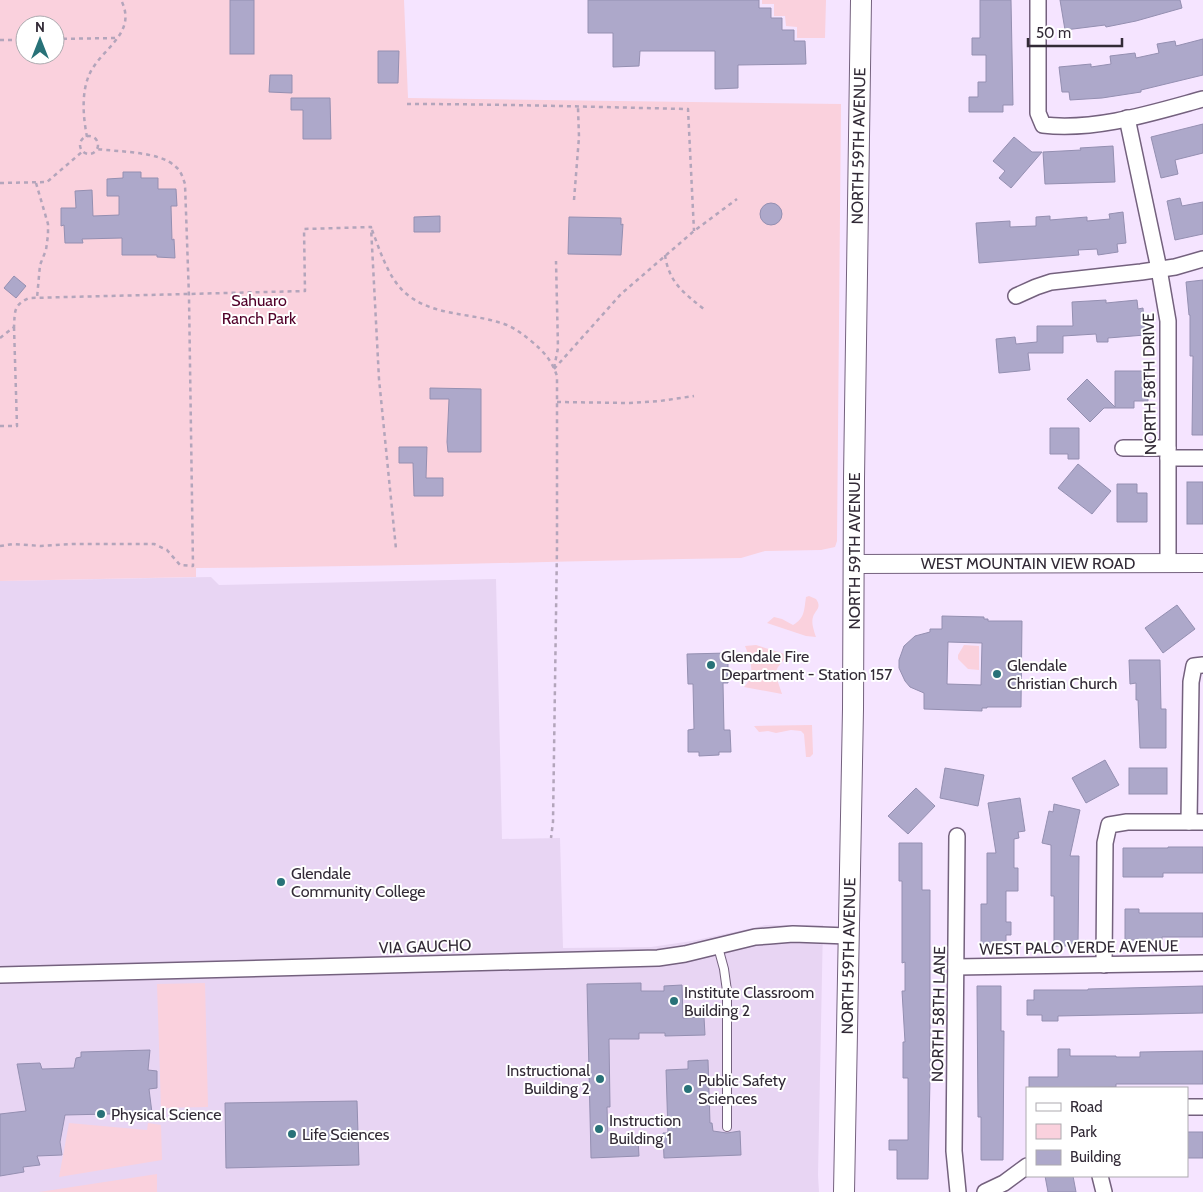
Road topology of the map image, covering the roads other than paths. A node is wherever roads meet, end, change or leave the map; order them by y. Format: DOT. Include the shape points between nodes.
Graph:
graph roads {
  1 [pos="861,0"];
  2 [pos="1038,0"];
  3 [pos="1203,99"];
  4 [pos="1127,118"];
  5 [pos="1203,259"];
  6 [pos="1159,269"];
  7 [pos="1016,296"];
  8 [pos="1123,448"];
  9 [pos="1168,453"];
  10 [pos="1203,458"];
  11 [pos="1168,563"];
  12 [pos="1203,563"];
  13 [pos="854,564"];
  14 [pos="1203,664"];
  15 [pos="1196,822"];
  16 [pos="957,836"];
  17 [pos="848,936"];
  18 [pos="718,946"];
  19 [pos="1203,963"];
  20 [pos="1104,964"];
  21 [pos="956,967"];
  22 [pos="0,974"];
  23 [pos="1188,1107"];
  24 [pos="1203,1107"];
  25 [pos="727,1128"];
  26 [pos="1026,1167"];
  27 [pos="1100,1177"];
  28 [pos="844,1192"];
  29 [pos="958,1192"];
  30 [pos="985,1192"];
  31 [pos="1104,1192"];
  1 -- 13 [label="main road, NORTH 59TH AVENUE"];
  2 -- 4 [label="street" via="1038,113 1043,125 1059,127"];
  3 -- 4 [label="street"];
  4 -- 6 [label="street, NORTH 58TH DRIVE"];
  5 -- 6 [label="street"];
  6 -- 7 [label="street" via="1052,282"];
  6 -- 9 [label="street, NORTH 58TH DRIVE" via="1168,321"];
  8 -- 9 [label="street"];
  9 -- 10 [label="street"];
  9 -- 11 [label="street, NORTH 58TH DRIVE"];
  11 -- 12 [label="street, WEST MOUNTAIN VIEW ROAD"];
  11 -- 13 [label="street, WEST MOUNTAIN VIEW ROAD"];
  13 -- 17 [label="main road, NORTH 59TH AVENUE"];
  14 -- 15 [label="street" via="1194,666 1191,682"];
  15 -- 20 [label="street" via="1109,824 1105,843"];
  16 -- 21 [label="street, NORTH 58TH LANE"];
  17 -- 18 [label="street, VIA GAUCHO" via="793,934 755,937"];
  17 -- 28 [label="main road, NORTH 59TH AVENUE"];
  18 -- 22 [label="street, VIA GAUCHO" via="658,958"];
  18 -- 25 [label="lane" via="727,991"];
  19 -- 20 [label="street, WEST PALO VERDE AVENUE"];
  20 -- 21 [label="street, WEST PALO VERDE AVENUE"];
  21 -- 29 [label="street, NORTH 58TH LANE" via="954,1151"];
  23 -- 24 [label="street"];
  26 -- 30 [label="street"];
  27 -- 31 [label="street"];
}
